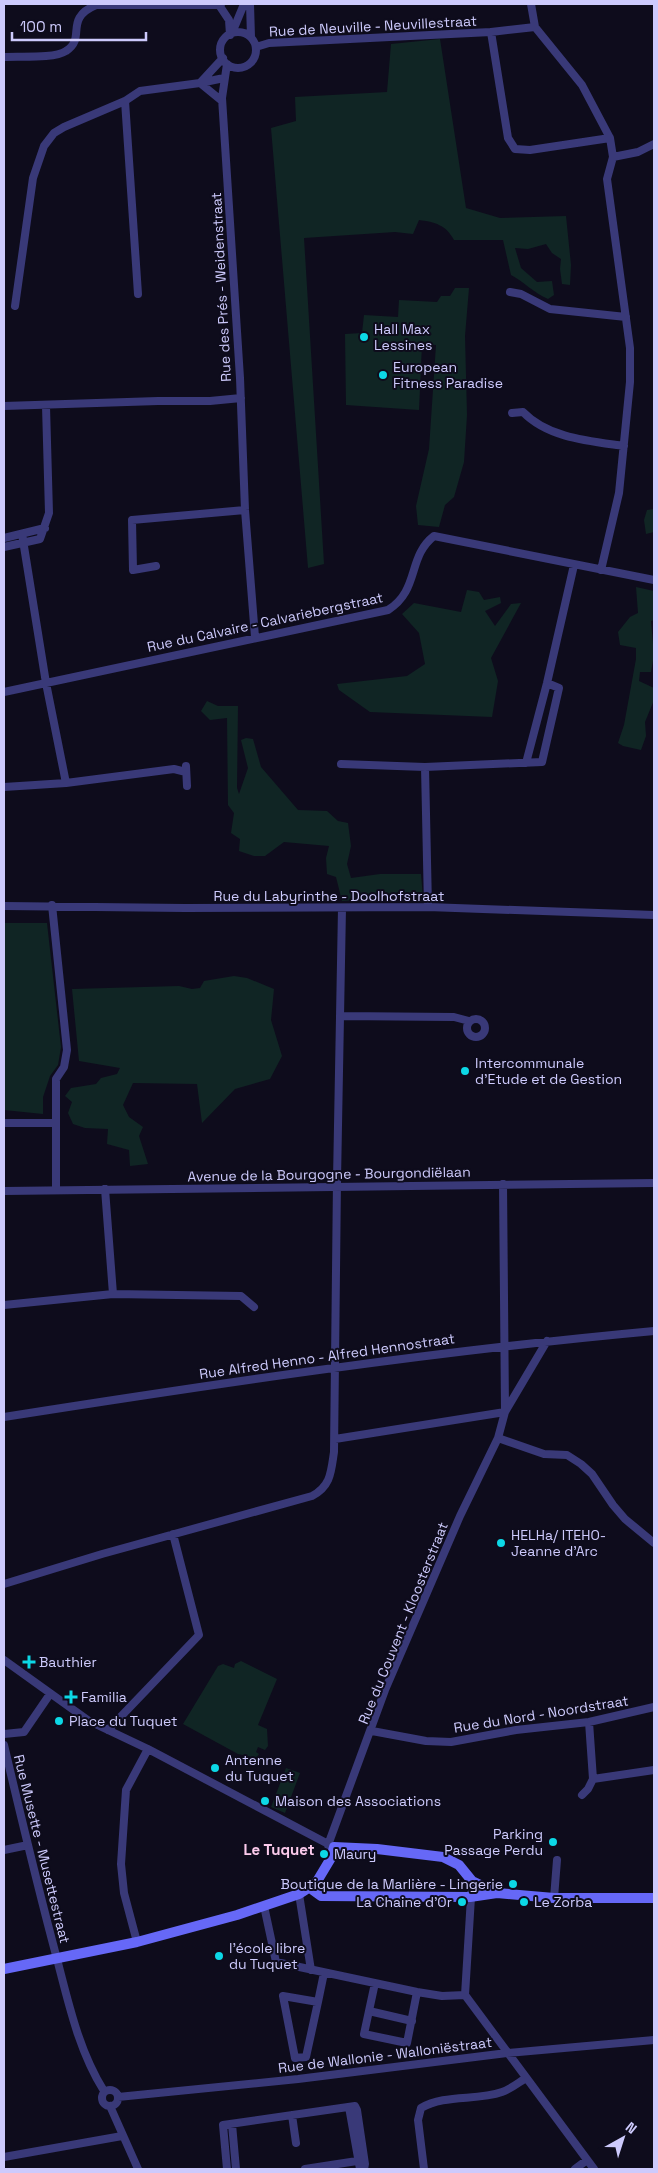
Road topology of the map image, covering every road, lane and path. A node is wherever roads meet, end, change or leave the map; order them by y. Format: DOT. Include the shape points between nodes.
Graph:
graph roads {
  1 [pos="84,4"];
  2 [pos="220,4"];
  3 [pos="250,4"];
  4 [pos="532,4"];
  5 [pos="96,5"];
  6 [pos="241,5"];
  7 [pos="250,18"];
  8 [pos="535,27"];
  9 [pos="491,32"];
  10 [pos="231,34"];
  11 [pos="251,37"];
  12 [pos="256,47"];
  13 [pos="4,57"];
  14 [pos="225,61"];
  15 [pos="224,78"];
  16 [pos="200,83"];
  17 [pos="125,101"];
  18 [pos="222,101"];
  19 [pos="610,138"];
  20 [pos="654,144"];
  21 [pos="613,157"];
  22 [pos="510,292"];
  23 [pos="138,294"];
  24 [pos="16,306"];
  25 [pos="626,317"];
  26 [pos="241,398"];
  27 [pos="4,406"];
  28 [pos="46,406"];
  29 [pos="512,413"];
  30 [pos="624,446"];
  31 [pos="245,510"];
  32 [pos="44,528"];
  33 [pos="22,534"];
  34 [pos="4,538"];
  35 [pos="22,544"];
  36 [pos="4,547"];
  37 [pos="574,565"];
  38 [pos="156,566"];
  39 [pos="601,570"];
  40 [pos="654,580"];
  41 [pos="254,637"];
  42 [pos="46,683"];
  43 [pos="547,684"];
  44 [pos="4,692"];
  45 [pos="526,763"];
  46 [pos="341,764"];
  47 [pos="425,767"];
  48 [pos="66,783"];
  49 [pos="187,786"];
  50 [pos="4,787"];
  51 [pos="52,905"];
  52 [pos="4,906"];
  53 [pos="428,907"];
  54 [pos="342,908"];
  55 [pos="654,915"];
  56 [pos="340,1016"];
  57 [pos="469,1021"];
  58 [pos="4,1123"];
  59 [pos="55,1123"];
  60 [pos="654,1183"];
  61 [pos="504,1184"];
  62 [pos="337,1186"];
  63 [pos="104,1189"];
  64 [pos="56,1190"];
  65 [pos="4,1191"];
  66 [pos="113,1294"];
  67 [pos="4,1305"];
  68 [pos="254,1307"];
  69 [pos="654,1331"];
  70 [pos="547,1341"];
  71 [pos="506,1345"];
  72 [pos="334,1366"];
  73 [pos="505,1412"];
  74 [pos="4,1417"];
  75 [pos="498,1438"];
  76 [pos="335,1439"];
  77 [pos="174,1534"];
  78 [pos="654,1543"];
  79 [pos="4,1584"];
  80 [pos="4,1660"];
  81 [pos="50,1694"];
  82 [pos="654,1707"];
  83 [pos="588,1722"];
  84 [pos="108,1730"];
  85 [pos="372,1731"];
  86 [pos="4,1734"];
  87 [pos="4,1745"];
  88 [pos="148,1749"];
  89 [pos="654,1770"];
  90 [pos="593,1779"];
  91 [pos="582,1795"];
  92 [pos="28,1845"];
  93 [pos="331,1846"];
  94 [pos="4,1850"];
  95 [pos="557,1860"];
  96 [pos="472,1881"];
  97 [pos="310,1888"];
  98 [pos="497,1893"];
  99 [pos="299,1894"];
  100 [pos="470,1897"];
  101 [pos="554,1898"];
  102 [pos="654,1898"];
  103 [pos="264,1906"];
  104 [pos="137,1942"];
  105 [pos="57,1958"];
  106 [pos="4,1968"];
  107 [pos="311,1970"];
  108 [pos="324,1973"];
  109 [pos="375,1984"];
  110 [pos="418,1992"];
  111 [pos="465,1995"];
  112 [pos="318,2002"];
  113 [pos="369,2011"];
  114 [pos="412,2021"];
  115 [pos="654,2040"];
  116 [pos="507,2053"];
  117 [pos="526,2078"];
  118 [pos="104,2091"];
  119 [pos="118,2097"];
  120 [pos="110,2106"];
  121 [pos="349,2107"];
  122 [pos="292,2115"];
  123 [pos="232,2124"];
  124 [pos="122,2136"];
  125 [pos="296,2143"];
  126 [pos="4,2157"];
  127 [pos="587,2160"];
  128 [pos="357,2161"];
  129 [pos="138,2169"];
  130 [pos="227,2169"];
  131 [pos="236,2169"];
  132 [pos="305,2169"];
  133 [pos="360,2169"];
  134 [pos="364,2169"];
  135 [pos="424,2169"];
  136 [pos="575,2169"];
  137 [pos="594,2169"];
  1 -- 5 [label="street"];
  2 -- 5 [label="street"];
  2 -- 10 [label="street" via="229,20"];
  3 -- 7 [label="street"];
  4 -- 8 [label="street"];
  5 -- 13 [label="street" via="79,16 74,42 66,51 51,55"];
  6 -- 7 [label="street, Rue de Neuville - Neuvillestraat"];
  6 -- 10 [label="street, Rue des Prés - Weidenstraat"];
  7 -- 11 [label="street"];
  8 -- 9 [label="street, Rue de Neuville - Neuvillestraat"];
  8 -- 19 [label="street" via="582,85"];
  9 -- 12 [label="street, Rue de Neuville - Neuvillestraat" via="269,43"];
  9 -- 19 [label="street, Rue de Neuville - Neuvillestraat" via="508,138 515,149 530,150"];
  10 -- 11 [label="street" via="240,32"];
  10 -- 14 [label="street, Rue des Prés - Weidenstraat" via="222,45"];
  11 -- 12 [label="street"];
  12 -- 14 [label="street" via="255,57 248,65 237,68"];
  14 -- 15 [label="street, Rue des Prés - Weidenstraat"];
  14 -- 16 [label="street"];
  15 -- 16 [label="street"];
  15 -- 18 [label="street, Rue des Prés - Weidenstraat"];
  16 -- 17 [label="street" via="140,91"];
  16 -- 18 [label="street"];
  17 -- 23 [label="street"];
  17 -- 24 [label="street" via="64,127 48,139 43,148 34,178"];
  18 -- 26 [label="street, Rue des Prés - Weidenstraat"];
  19 -- 21 [label="street"];
  20 -- 21 [label="street" via="638,152"];
  21 -- 25 [label="street" via="607,179"];
  22 -- 25 [label="street" via="550,309"];
  25 -- 30 [label="street" via="630,382"];
  26 -- 28 [label="street"];
  26 -- 31 [label="street, Rue des Prés - Weidenstraat"];
  27 -- 28 [label="street"];
  28 -- 32 [label="street" via="50,513"];
  29 -- 30 [label="street" via="523,412 542,428"];
  30 -- 39 [label="street" via="619,493"];
  31 -- 38 [label="street" via="132,520 133,570"];
  31 -- 41 [label="street, Rue des Prés - Weidenstraat"];
  32 -- 33 [label="street"];
  32 -- 35 [label="street" via="40,539"];
  33 -- 34 [label="street"];
  33 -- 35 [label="street"];
  35 -- 36 [label="street"];
  35 -- 42 [label="street"];
  37 -- 39 [label="street, Rue du Calvaire - Calvariebergstraat"];
  37 -- 41 [label="street, Rue du Calvaire - Calvariebergstraat" via="434,536 424,544 404,596 388,610"];
  37 -- 43 [label="street"];
  39 -- 40 [label="street, Rue du Calvaire - Calvariebergstraat"];
  41 -- 42 [label="street, Rue du Calvaire - Calvariebergstraat"];
  42 -- 44 [label="street, Rue du Calvaire - Calvariebergstraat"];
  42 -- 48 [label="street"];
  43 -- 45 [label="street"];
  43 -- 45 [label="street" via="559,688 542,762"];
  45 -- 47 [label="street"];
  46 -- 47 [label="street"];
  47 -- 53 [label="street"];
  48 -- 49 [label="street" via="186,769"];
  48 -- 50 [label="street"];
  51 -- 52 [label="street, Rue du Labyrinthe - Doolhofstraat"];
  51 -- 54 [label="street, Rue du Labyrinthe - Doolhofstraat"];
  51 -- 59 [label="street" via="67,1050 64,1066 56,1079"];
  53 -- 54 [label="street, Rue du Labyrinthe - Doolhofstraat"];
  53 -- 55 [label="street, Rue du Labyrinthe - Doolhofstraat"];
  54 -- 56 [label="street"];
  56 -- 57 [label="street" via="454,1017"];
  56 -- 62 [label="street"];
  58 -- 59 [label="street"];
  59 -- 64 [label="street"];
  60 -- 61 [label="street, Avenue de la Bourgogne - Bourgondiëlaan"];
  61 -- 62 [label="street, Avenue de la Bourgogne - Bourgondiëlaan"];
  61 -- 71 [label="street, Rue du Couvent - Kloosterstraat"];
  62 -- 63 [label="street, Avenue de la Bourgogne - Bourgondiëlaan"];
  62 -- 72 [label="street"];
  63 -- 64 [label="street, Avenue de la Bourgogne - Bourgondiëlaan"];
  63 -- 66 [label="street"];
  64 -- 65 [label="street, Avenue de la Bourgogne - Bourgondiëlaan"];
  66 -- 67 [label="street"];
  66 -- 68 [label="street" via="241,1296"];
  69 -- 70 [label="street, Rue Alfred Henno - Alfred Hennostraat"];
  70 -- 71 [label="street, Rue Alfred Henno - Alfred Hennostraat"];
  70 -- 73 [label="street, Rue du Couvent - Kloosterstraat"];
  71 -- 72 [label="street, Rue Alfred Henno - Alfred Hennostraat"];
  71 -- 73 [label="street, Rue du Couvent - Kloosterstraat"];
  72 -- 74 [label="street, Rue Alfred Henno - Alfred Hennostraat"];
  72 -- 76 [label="street"];
  73 -- 75 [label="street, Rue du Couvent - Kloosterstraat"];
  73 -- 76 [label="street"];
  75 -- 78 [label="street" via="544,1454 567,1455 581,1464 625,1519"];
  75 -- 85 [label="street, Rue du Couvent - Kloosterstraat" via="423,1601 385,1690"];
  76 -- 77 [label="street" via="331,1472 322,1491"];
  77 -- 79 [label="street"];
  77 -- 84 [label="street" via="199,1636"];
  80 -- 81 [label="street"];
  81 -- 84 [label="street"];
  81 -- 86 [label="street" via="24,1732"];
  82 -- 83 [label="street, Rue du Nord - Noordstraat"];
  83 -- 85 [label="street, Rue du Nord - Noordstraat" via="451,1742"];
  83 -- 90 [label="street"];
  84 -- 88 [label="street"];
  85 -- 93 [label="street, Rue du Couvent - Kloosterstraat"];
  87 -- 92 [label="street, Rue Musette - Musettestraat"];
  88 -- 93 [label="street"];
  88 -- 104 [label="street" via="126,1790 121,1864 124,1893"];
  89 -- 90 [label="street"];
  90 -- 91 [label="street"];
  92 -- 94 [label="street"];
  92 -- 105 [label="street, Rue Musette - Musettestraat"];
  93 -- 96 [label="street" via="442,1857 459,1865"];
  93 -- 97 [label="street" via="326,1868"];
  95 -- 101 [label="street"];
  96 -- 98 [label="street"];
  96 -- 100 [label="street"];
  97 -- 99 [label="street"];
  97 -- 100 [label="street" via="321,1896"];
  98 -- 100 [label="street"];
  98 -- 101 [label="street"];
  99 -- 103 [label="street"];
  99 -- 107 [label="street"];
  100 -- 111 [label="street"];
  101 -- 102 [label="street"];
  103 -- 104 [label="street"];
  103 -- 107 [label="street" via="276,1962"];
  104 -- 105 [label="street"];
  105 -- 106 [label="street"];
  105 -- 118 [label="street, Rue Musette - Musettestraat" via="80,2042"];
  107 -- 108 [label="street"];
  108 -- 109 [label="street"];
  108 -- 112 [label="street"];
  109 -- 110 [label="street"];
  109 -- 113 [label="street"];
  110 -- 111 [label="street"];
  110 -- 114 [label="street"];
  111 -- 116 [label="street"];
  112 -- 112 [label="street" via="283,1996 296,2058 306,2057"];
  113 -- 114 [label="street"];
  113 -- 114 [label="street" via="364,2034 407,2043"];
  115 -- 116 [label="street, Rue de Wallonie - Walloniëstraat"];
  116 -- 117 [label="street"];
  116 -- 119 [label="street, Rue de Wallonie - Walloniëstraat"];
  117 -- 127 [label="street"];
  117 -- 135 [label="street" via="496,2094 431,2102 421,2108 418,2120"];
  118 -- 119 [label="street" via="112,2090"];
  118 -- 120 [label="street" via="102,2101"];
  119 -- 120 [label="street" via="117,2102"];
  120 -- 124 [label="street"];
  121 -- 122 [label="street"];
  121 -- 128 [label="street"];
  121 -- 134 [label="street" via="355,2106 357,2110"];
  122 -- 123 [label="street"];
  122 -- 125 [label="street"];
  123 -- 130 [label="street" via="223,2125"];
  123 -- 131 [label="street"];
  124 -- 126 [label="street"];
  124 -- 129 [label="street"];
  127 -- 136 [label="street"];
  127 -- 137 [label="street"];
  128 -- 132 [label="street"];
  128 -- 133 [label="street"];
}
